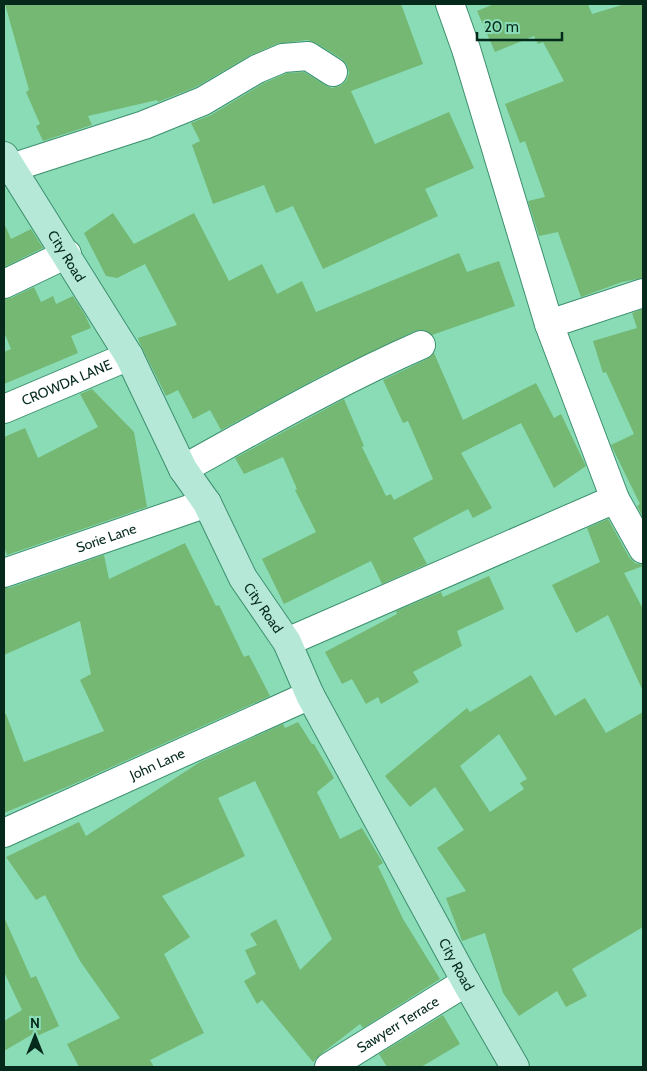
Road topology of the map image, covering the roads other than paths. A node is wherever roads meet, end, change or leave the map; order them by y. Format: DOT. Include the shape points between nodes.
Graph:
graph roads {
  1 [pos="450,4"];
  2 [pos="333,72"];
  3 [pos="7,162"];
  4 [pos="67,254"];
  5 [pos="4,284"];
  6 [pos="643,293"];
  7 [pos="549,324"];
  8 [pos="421,345"];
  9 [pos="130,356"];
  10 [pos="4,409"];
  11 [pos="183,469"];
  12 [pos="615,499"];
  13 [pos="207,503"];
  14 [pos="643,549"];
  15 [pos="4,573"];
  16 [pos="287,642"];
  17 [pos="310,695"];
  18 [pos="4,833"];
  19 [pos="466,982"];
  20 [pos="329,1067"];
  21 [pos="515,1067"];
  1 -- 7 [label="street"];
  2 -- 3 [label="street" via="308,56 283,58 257,69 204,101 144,125"];
  3 -- 4 [label="main road, City Road"];
  4 -- 5 [label="street"];
  4 -- 9 [label="main road, City Road"];
  6 -- 7 [label="street"];
  7 -- 12 [label="street"];
  8 -- 11 [label="street" via="301,404"];
  9 -- 10 [label="street, CROWDA LANE"];
  9 -- 11 [label="main road, City Road"];
  11 -- 13 [label="main road, City Road"];
  12 -- 14 [label="street"];
  12 -- 16 [label="street"];
  13 -- 15 [label="street, Sorie Lane"];
  13 -- 16 [label="main road, City Road" via="243,578"];
  16 -- 17 [label="main road, City Road"];
  17 -- 18 [label="street, John Lane"];
  17 -- 19 [label="main road, City Road"];
  19 -- 20 [label="street, Sawyerr Terrace"];
  19 -- 21 [label="main road, City Road"];
}
